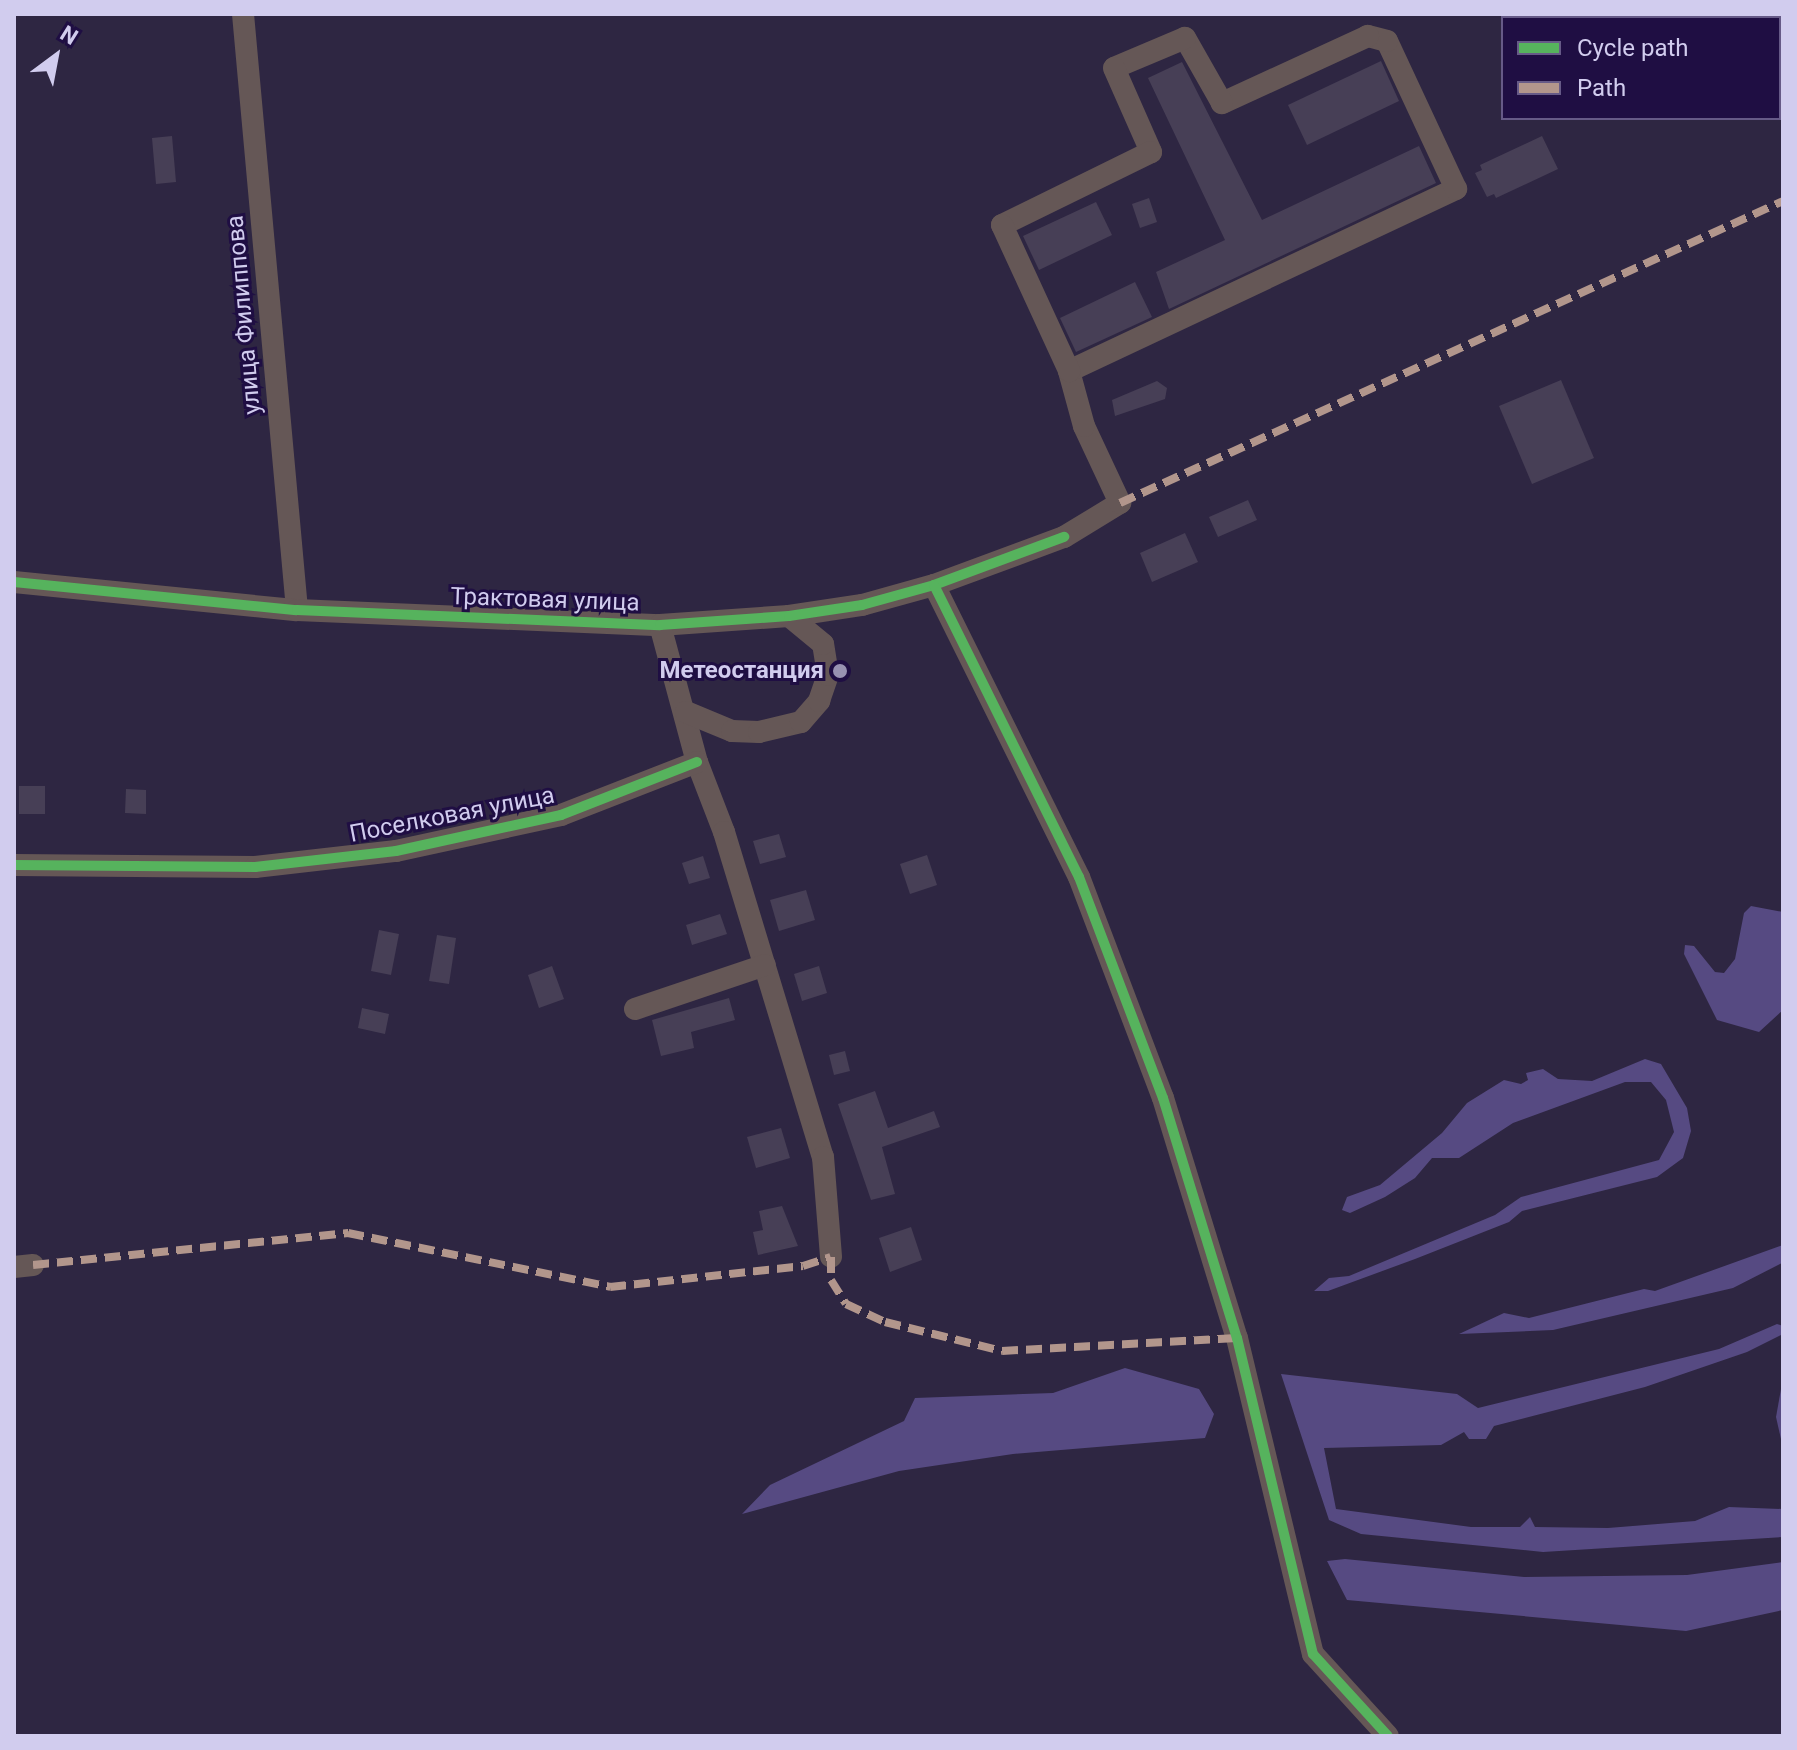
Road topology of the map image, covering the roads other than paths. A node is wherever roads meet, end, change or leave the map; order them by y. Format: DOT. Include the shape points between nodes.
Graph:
graph roads {
  1 [pos="243,14"];
  2 [pos="1069,371"];
  3 [pos="14,582"];
  4 [pos="934,585"];
  5 [pos="297,610"];
  6 [pos="789,616"];
  7 [pos="660,625"];
  8 [pos="686,712"];
  9 [pos="697,762"];
  10 [pos="14,865"];
  11 [pos="765,965"];
  12 [pos="635,1009"];
  13 [pos="831,1257"];
  14 [pos="1388,1736"];
  1 -- 5 [label="street, улица Филиппова"];
  2 -- 2 [label="street" via="1456,189 1387,41 1368,36 1222,103 1185,38 1114,68 1151,152 1002,225"];
  2 -- 4 [label="street, Трактовая улица" via="1084,426 1120,503 1064,537"];
  3 -- 5 [label="street, Трактовая улица"];
  4 -- 6 [label="street, Трактовая улица" via="862,605"];
  4 -- 14 [label="street" via="1079,877 1163,1098 1237,1338 1313,1654"];
  5 -- 7 [label="street, Трактовая улица"];
  6 -- 7 [label="street, Трактовая улица"];
  6 -- 8 [label="street" via="823,644 828,675 819,701 801,722 759,732 732,731"];
  7 -- 8 [label="street"];
  8 -- 9 [label="street"];
  9 -- 10 [label="street, Поселковая улица" via="561,815 396,851 255,867"];
  9 -- 11 [label="street"];
  11 -- 12 [label="street"];
  11 -- 13 [label="street" via="823,1157"];
}
